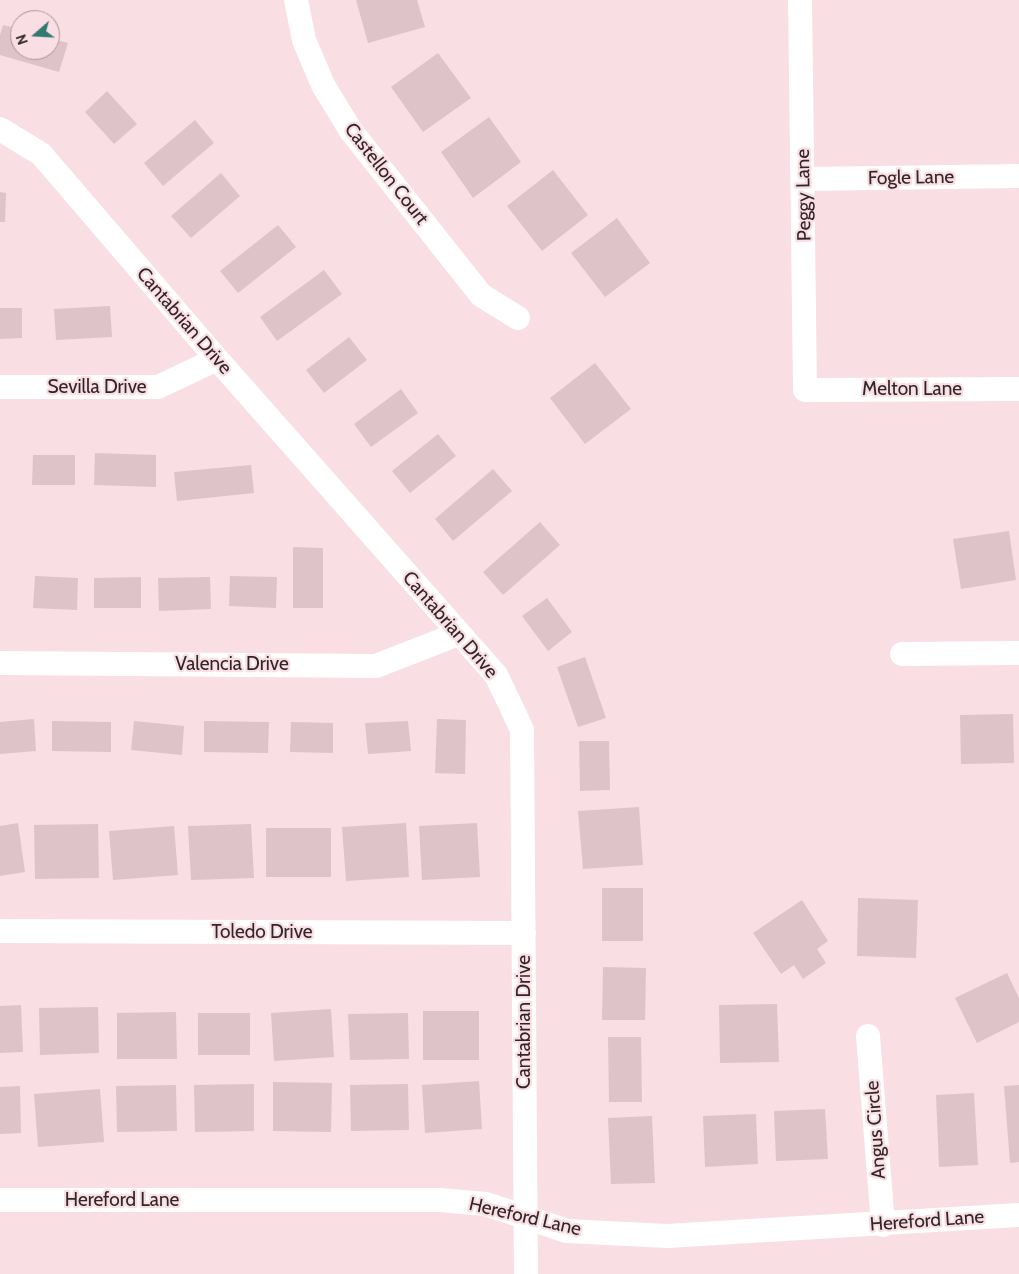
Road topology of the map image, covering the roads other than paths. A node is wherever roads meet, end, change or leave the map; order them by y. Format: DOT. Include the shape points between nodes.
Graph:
graph roads {
  1 [pos="296,0"];
  2 [pos="800,0"];
  3 [pos="0,129"];
  4 [pos="1019,176"];
  5 [pos="804,179"];
  6 [pos="518,318"];
  7 [pos="217,359"];
  8 [pos="0,387"];
  9 [pos="1019,389"];
  10 [pos="806,390"];
  11 [pos="458,634"];
  12 [pos="1019,653"];
  13 [pos="902,654"];
  14 [pos="0,663"];
  15 [pos="0,931"];
  16 [pos="524,933"];
  17 [pos="868,1036"];
  18 [pos="0,1200"];
  19 [pos="525,1215"];
  20 [pos="1019,1215"];
  21 [pos="883,1225"];
  22 [pos="526,1274"];
  1 -- 6 [label="street, Castellon Court" via="304,40 323,85 351,131 481,295"];
  2 -- 5 [label="street, Peggy Lane"];
  3 -- 7 [label="street, Cantabrian Drive" via="40,154"];
  4 -- 5 [label="street, Fogle Lane"];
  5 -- 10 [label="street, Peggy Lane"];
  7 -- 8 [label="street, Sevilla Drive" via="158,387"];
  7 -- 11 [label="street, Cantabrian Drive"];
  9 -- 10 [label="street, Melton Lane"];
  11 -- 14 [label="street, Valencia Drive" via="376,666"];
  11 -- 16 [label="street, Cantabrian Drive" via="496,675 522,730"];
  12 -- 13 [label="street"];
  15 -- 16 [label="street, Toledo Drive"];
  16 -- 19 [label="street, Cantabrian Drive"];
  17 -- 21 [label="street, Angus Circle"];
  18 -- 19 [label="street, Hereford Lane" via="440,1200 486,1204"];
  19 -- 21 [label="street, Hereford Lane" via="567,1231 667,1236"];
  19 -- 22 [label="street, Cantabrian Drive"];
  20 -- 21 [label="street, Hereford Lane"];
}
